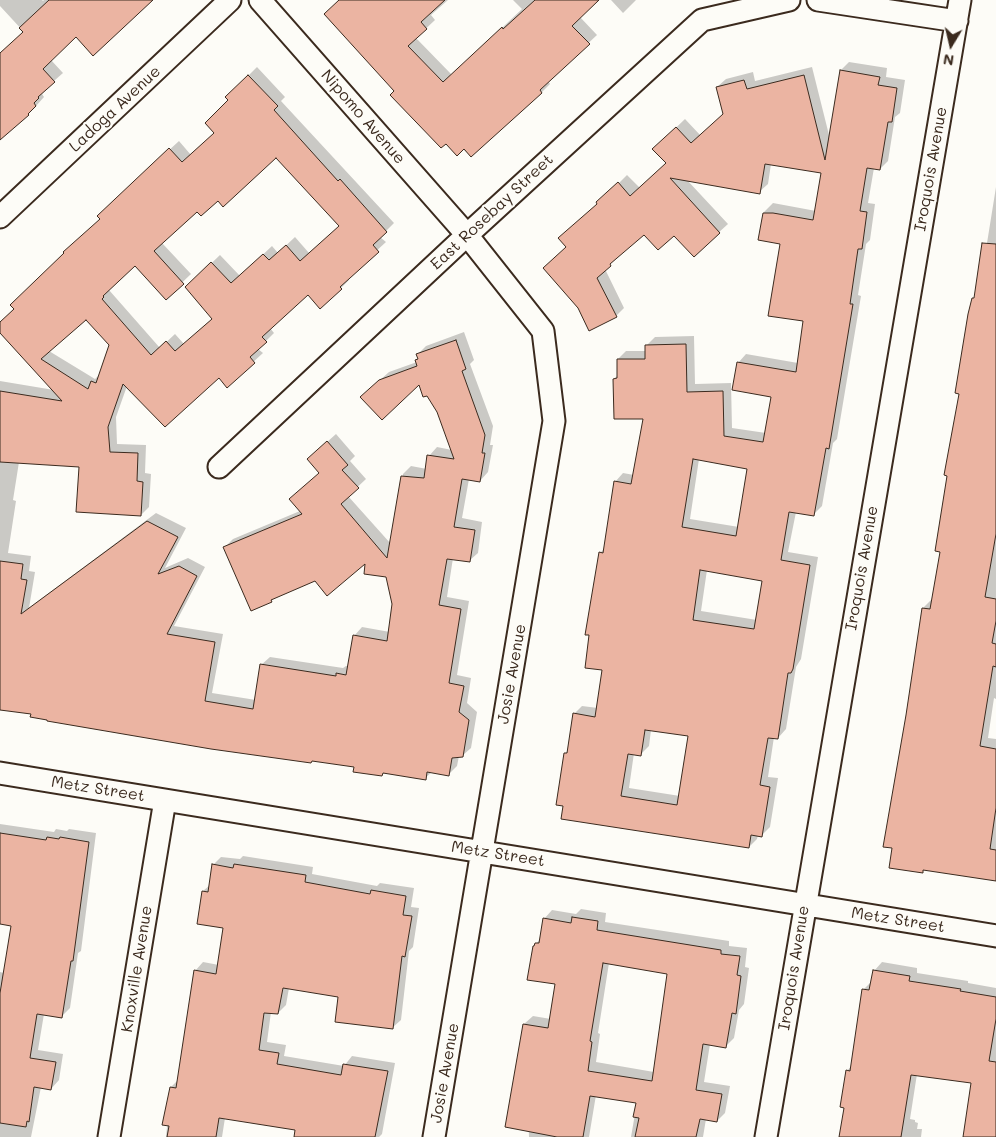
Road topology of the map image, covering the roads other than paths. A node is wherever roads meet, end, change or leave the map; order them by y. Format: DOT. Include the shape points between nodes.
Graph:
graph roads {
  1 [pos="230,0"];
  2 [pos="260,0"];
  3 [pos="789,0"];
  4 [pos="818,0"];
  5 [pos="960,0"];
  6 [pos="957,21"];
  7 [pos="0,217"];
  8 [pos="467,235"];
  9 [pos="219,467"];
  10 [pos="0,773"];
  11 [pos="165,800"];
  12 [pos="482,852"];
  13 [pos="805,904"];
  14 [pos="996,936"];
  15 [pos="108,1137"];
  16 [pos="434,1137"];
  17 [pos="766,1137"];
  1 -- 7 [label="street, Ladoga Avenue"];
  2 -- 8 [label="street, Nipomo Avenue"];
  3 -- 8 [label="street, East Rosebay Street" via="702,20"];
  4 -- 6 [label="street"];
  5 -- 6 [label="street, Iroquois Avenue"];
  6 -- 13 [label="street, Iroquois Avenue"];
  8 -- 9 [label="street, East Rosebay Street"];
  8 -- 12 [label="street, Josie Avenue" via="542,331 554,421"];
  10 -- 11 [label="street, Metz Street"];
  11 -- 12 [label="street, Metz Street"];
  11 -- 15 [label="street, Knoxville Avenue"];
  12 -- 13 [label="street, Metz Street"];
  12 -- 16 [label="street, Josie Avenue"];
  13 -- 14 [label="street, Metz Street"];
  13 -- 17 [label="street, Iroquois Avenue"];
}
